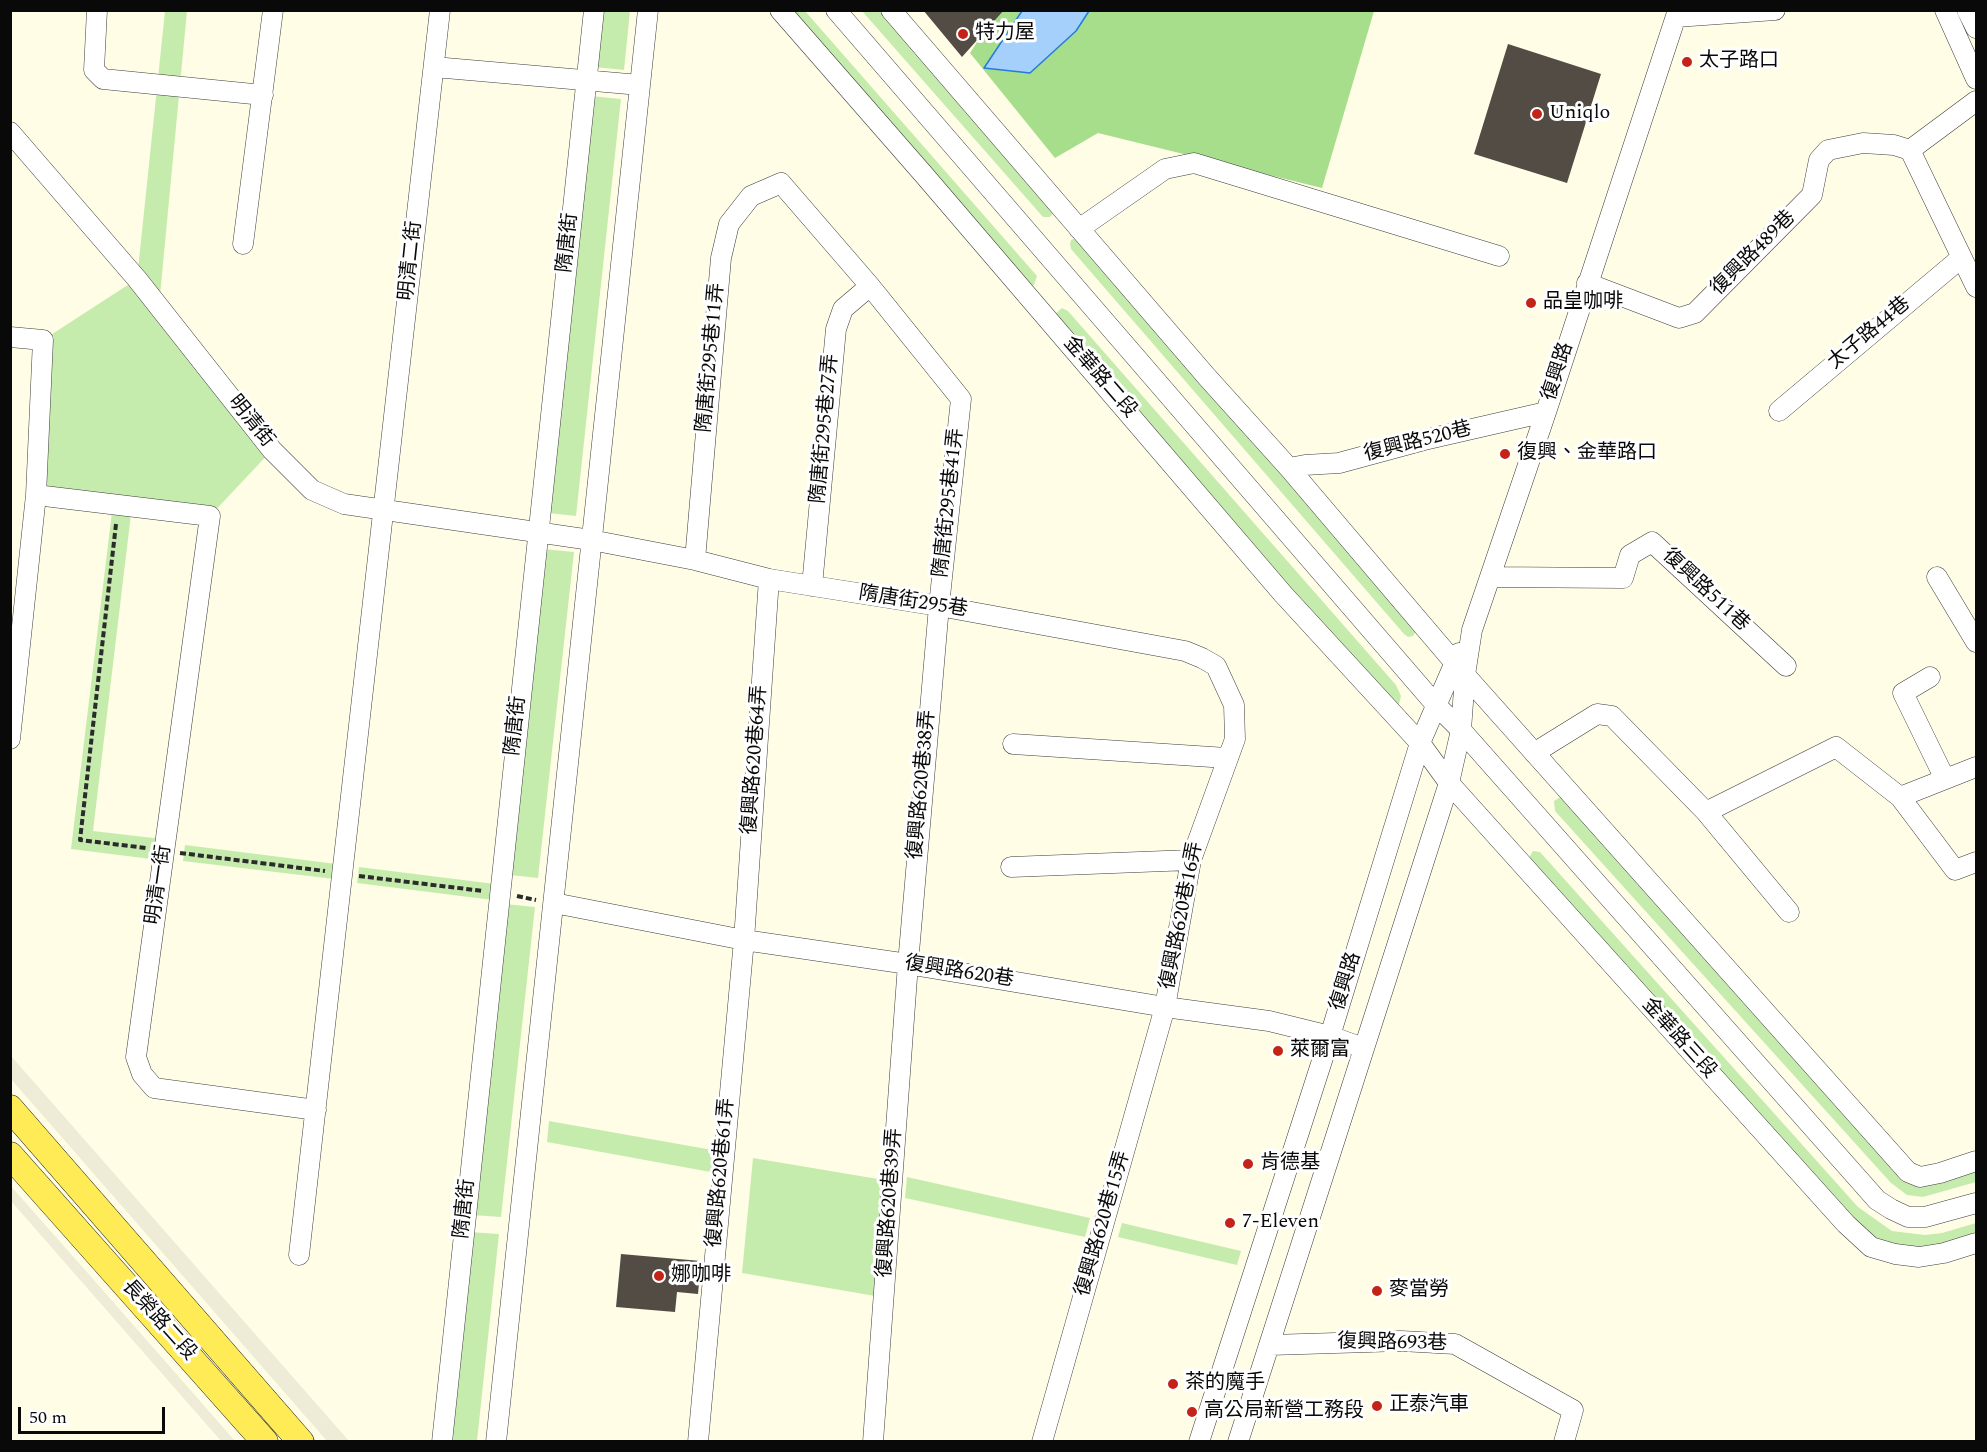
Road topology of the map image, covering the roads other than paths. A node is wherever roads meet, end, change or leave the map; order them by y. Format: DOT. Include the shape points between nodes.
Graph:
graph roads {
  1 [pos="98,10"];
  2 [pos="273,10"];
  3 [pos="440,10"];
  4 [pos="594,10"];
  5 [pos="648,10"];
  6 [pos="780,10"];
  7 [pos="836,10"];
  8 [pos="891,10"];
  9 [pos="1775,10"];
  10 [pos="1944,10"];
  11 [pos="1967,10"];
  12 [pos="1677,14"];
  13 [pos="1977,28"];
  14 [pos="434,68"];
  15 [pos="1977,79"];
  16 [pos="586,80"];
  17 [pos="640,85"];
  18 [pos="263,95"];
  19 [pos="1977,101"];
  20 [pos="10,132"];
  21 [pos="1902,147"];
  22 [pos="1079,229"];
  23 [pos="243,244"];
  24 [pos="1499,256"];
  25 [pos="1961,258"];
  26 [pos="1587,283"];
  27 [pos="870,286"];
  28 [pos="1977,287"];
  29 [pos="10,337"];
  30 [pos="1779,411"];
  31 [pos="1546,412"];
  32 [pos="1289,468"];
  33 [pos="36,495"];
  34 [pos="384,511"];
  35 [pos="538,532"];
  36 [pos="591,540"];
  37 [pos="695,560"];
  38 [pos="1490,577"];
  39 [pos="1937,577"];
  40 [pos="769,579"];
  41 [pos="812,586"];
  42 [pos="939,606"];
  43 [pos="1977,642"];
  44 [pos="1786,666"];
  45 [pos="1460,668"];
  46 [pos="1930,677"];
  47 [pos="1224,682"];
  48 [pos="1436,705"];
  49 [pos="1461,730"];
  50 [pos="11,737"];
  51 [pos="1013,744"];
  52 [pos="1420,744"];
  53 [pos="1534,753"];
  54 [pos="1227,758"];
  55 [pos="1977,767"];
  56 [pos="1945,779"];
  57 [pos="1449,783"];
  58 [pos="1900,797"];
  59 [pos="1706,812"];
  60 [pos="1191,860"];
  61 [pos="1977,862"];
  62 [pos="1011,867"];
  63 [pos="554,903"];
  64 [pos="1789,912"];
  65 [pos="744,940"];
  66 [pos="908,964"];
  67 [pos="1165,1007"];
  68 [pos="1330,1036"];
  69 [pos="1363,1048"];
  70 [pos="10,1108"];
  71 [pos="316,1110"];
  72 [pos="10,1155"];
  73 [pos="1977,1161"];
  74 [pos="1977,1203"];
  75 [pos="96,1204"];
  76 [pos="72,1224"];
  77 [pos="1977,1243"];
  78 [pos="299,1255"];
  79 [pos="1270,1345"];
  80 [pos="263,1399"];
  81 [pos="244,1418"];
  82 [pos="265,1442"];
  83 [pos="301,1442"];
  84 [pos="442,1442"];
  85 [pos="495,1442"];
  86 [pos="698,1442"];
  87 [pos="873,1442"];
  88 [pos="1042,1442"];
  89 [pos="1199,1442"];
  90 [pos="1238,1442"];
  91 [pos="1564,1442"];
  1 -- 18 [label="street" via="94,70 103,79"];
  2 -- 18 [label="street"];
  3 -- 14 [label="street, 明清二街"];
  4 -- 16 [label="street, 隋唐街"];
  5 -- 17 [label="street"];
  6 -- 52 [label="street, 金華路二段" via="1283,594"];
  7 -- 48 [label="street"];
  8 -- 22 [label="street"];
  9 -- 12 [label="street"];
  10 -- 15 [label="street"];
  11 -- 13 [label="street"];
  12 -- 26 [label="street, 復興路"];
  14 -- 16 [label="street"];
  14 -- 34 [label="street, 明清二街"];
  16 -- 17 [label="street"];
  16 -- 35 [label="street, 隋唐街"];
  17 -- 36 [label="street"];
  18 -- 23 [label="street"];
  19 -- 21 [label="street"];
  20 -- 34 [label="street, 明清街" via="137,279 272,450 312,490 344,504"];
  21 -- 25 [label="street"];
  21 -- 26 [label="street, 復興路489巷" via="1863,143 1828,150 1819,160 1812,195 1695,313 1679,318"];
  22 -- 24 [label="street" via="1165,169 1194,163"];
  22 -- 32 [label="street"];
  25 -- 28 [label="street"];
  25 -- 30 [label="street, 太子路44巷"];
  26 -- 31 [label="street, 復興路"];
  27 -- 37 [label="street, 隋唐街295巷11弄" via="781,183 751,196 729,224 721,258"];
  27 -- 41 [label="street, 隋唐街295巷27弄" via="843,309 836,329"];
  27 -- 42 [label="street, 隋唐街295巷41弄" via="961,399"];
  29 -- 33 [label="street" via="43,340"];
  31 -- 32 [label="street, 復興路520巷" via="1339,463"];
  31 -- 38 [label="street, 復興路"];
  32 -- 45 [label="street"];
  33 -- 50 [label="street"];
  33 -- 71 [label="street, 明清一街" via="210,516 136,1057 142,1074 154,1088"];
  34 -- 35 [label="street, 明清街"];
  34 -- 71 [label="street"];
  35 -- 36 [label="street, 明清街"];
  35 -- 84 [label="street, 隋唐街"];
  36 -- 37 [label="street, 隋唐街295巷"];
  36 -- 63 [label="street"];
  37 -- 40 [label="street, 隋唐街295巷"];
  38 -- 44 [label="street, 復興路511巷" via="1623,578 1629,555 1653,542"];
  38 -- 45 [label="street, 復興路"];
  39 -- 43 [label="street"];
  40 -- 41 [label="street, 隋唐街295巷"];
  40 -- 65 [label="street, 復興路620巷64弄"];
  41 -- 42 [label="street, 隋唐街295巷"];
  42 -- 47 [label="street, 隋唐街295巷" via="1185,651 1216,666"];
  42 -- 66 [label="street, 復興路620巷38弄"];
  45 -- 48 [label="street, 復興路"];
  45 -- 49 [label="street, 復興路"];
  45 -- 53 [label="street"];
  46 -- 56 [label="street" via="1903,693"];
  47 -- 54 [label="street, 復興路620巷16弄" via="1234,705 1235,739"];
  48 -- 49 [label="street"];
  48 -- 52 [label="street, 復興路"];
  49 -- 57 [label="street, 復興路"];
  49 -- 74 [label="street" via="1877,1200 1908,1218"];
  51 -- 54 [label="street"];
  52 -- 57 [label="street, 金華路三段"];
  52 -- 68 [label="street, 復興路"];
  53 -- 59 [label="street" via="1597,714 1612,716"];
  53 -- 73 [label="street" via="1908,1172 1920,1177"];
  54 -- 60 [label="street, 復興路620巷16弄"];
  55 -- 56 [label="street"];
  56 -- 58 [label="street"];
  57 -- 69 [label="street, 復興路"];
  57 -- 77 [label="street, 金華路三段" via="1830,1207 1871,1247 1919,1257"];
  58 -- 59 [label="street" via="1836,747"];
  58 -- 61 [label="street" via="1955,870"];
  59 -- 64 [label="street"];
  60 -- 62 [label="street"];
  60 -- 67 [label="street, 復興路620巷16弄"];
  63 -- 65 [label="street, 復興路620巷"];
  63 -- 85 [label="street"];
  65 -- 66 [label="street, 復興路620巷"];
  65 -- 86 [label="street, 復興路620巷61弄"];
  66 -- 67 [label="street, 復興路620巷"];
  66 -- 87 [label="street, 復興路620巷39弄"];
  67 -- 68 [label="street, 復興路620巷" via="1269,1021"];
  67 -- 88 [label="street, 復興路620巷15弄"];
  68 -- 69 [label="street, 復興路620巷"];
  68 -- 89 [label="street, 復興路"];
  69 -- 79 [label="street, 復興路"];
  70 -- 75 [label="main road, 長榮路二段"];
  71 -- 78 [label="street"];
  72 -- 76 [label="main road, 長榮路二段"];
  75 -- 76 [label="main road"];
  75 -- 80 [label="main road, 長榮路二段"];
  76 -- 81 [label="main road, 長榮路二段"];
  79 -- 90 [label="street, 復興路"];
  79 -- 91 [label="street, 復興路693巷" via="1401,1341 1455,1344 1573,1410"];
  80 -- 81 [label="main road"];
  80 -- 83 [label="main road, 長榮路二段"];
  81 -- 82 [label="main road, 長榮路二段"];
}
